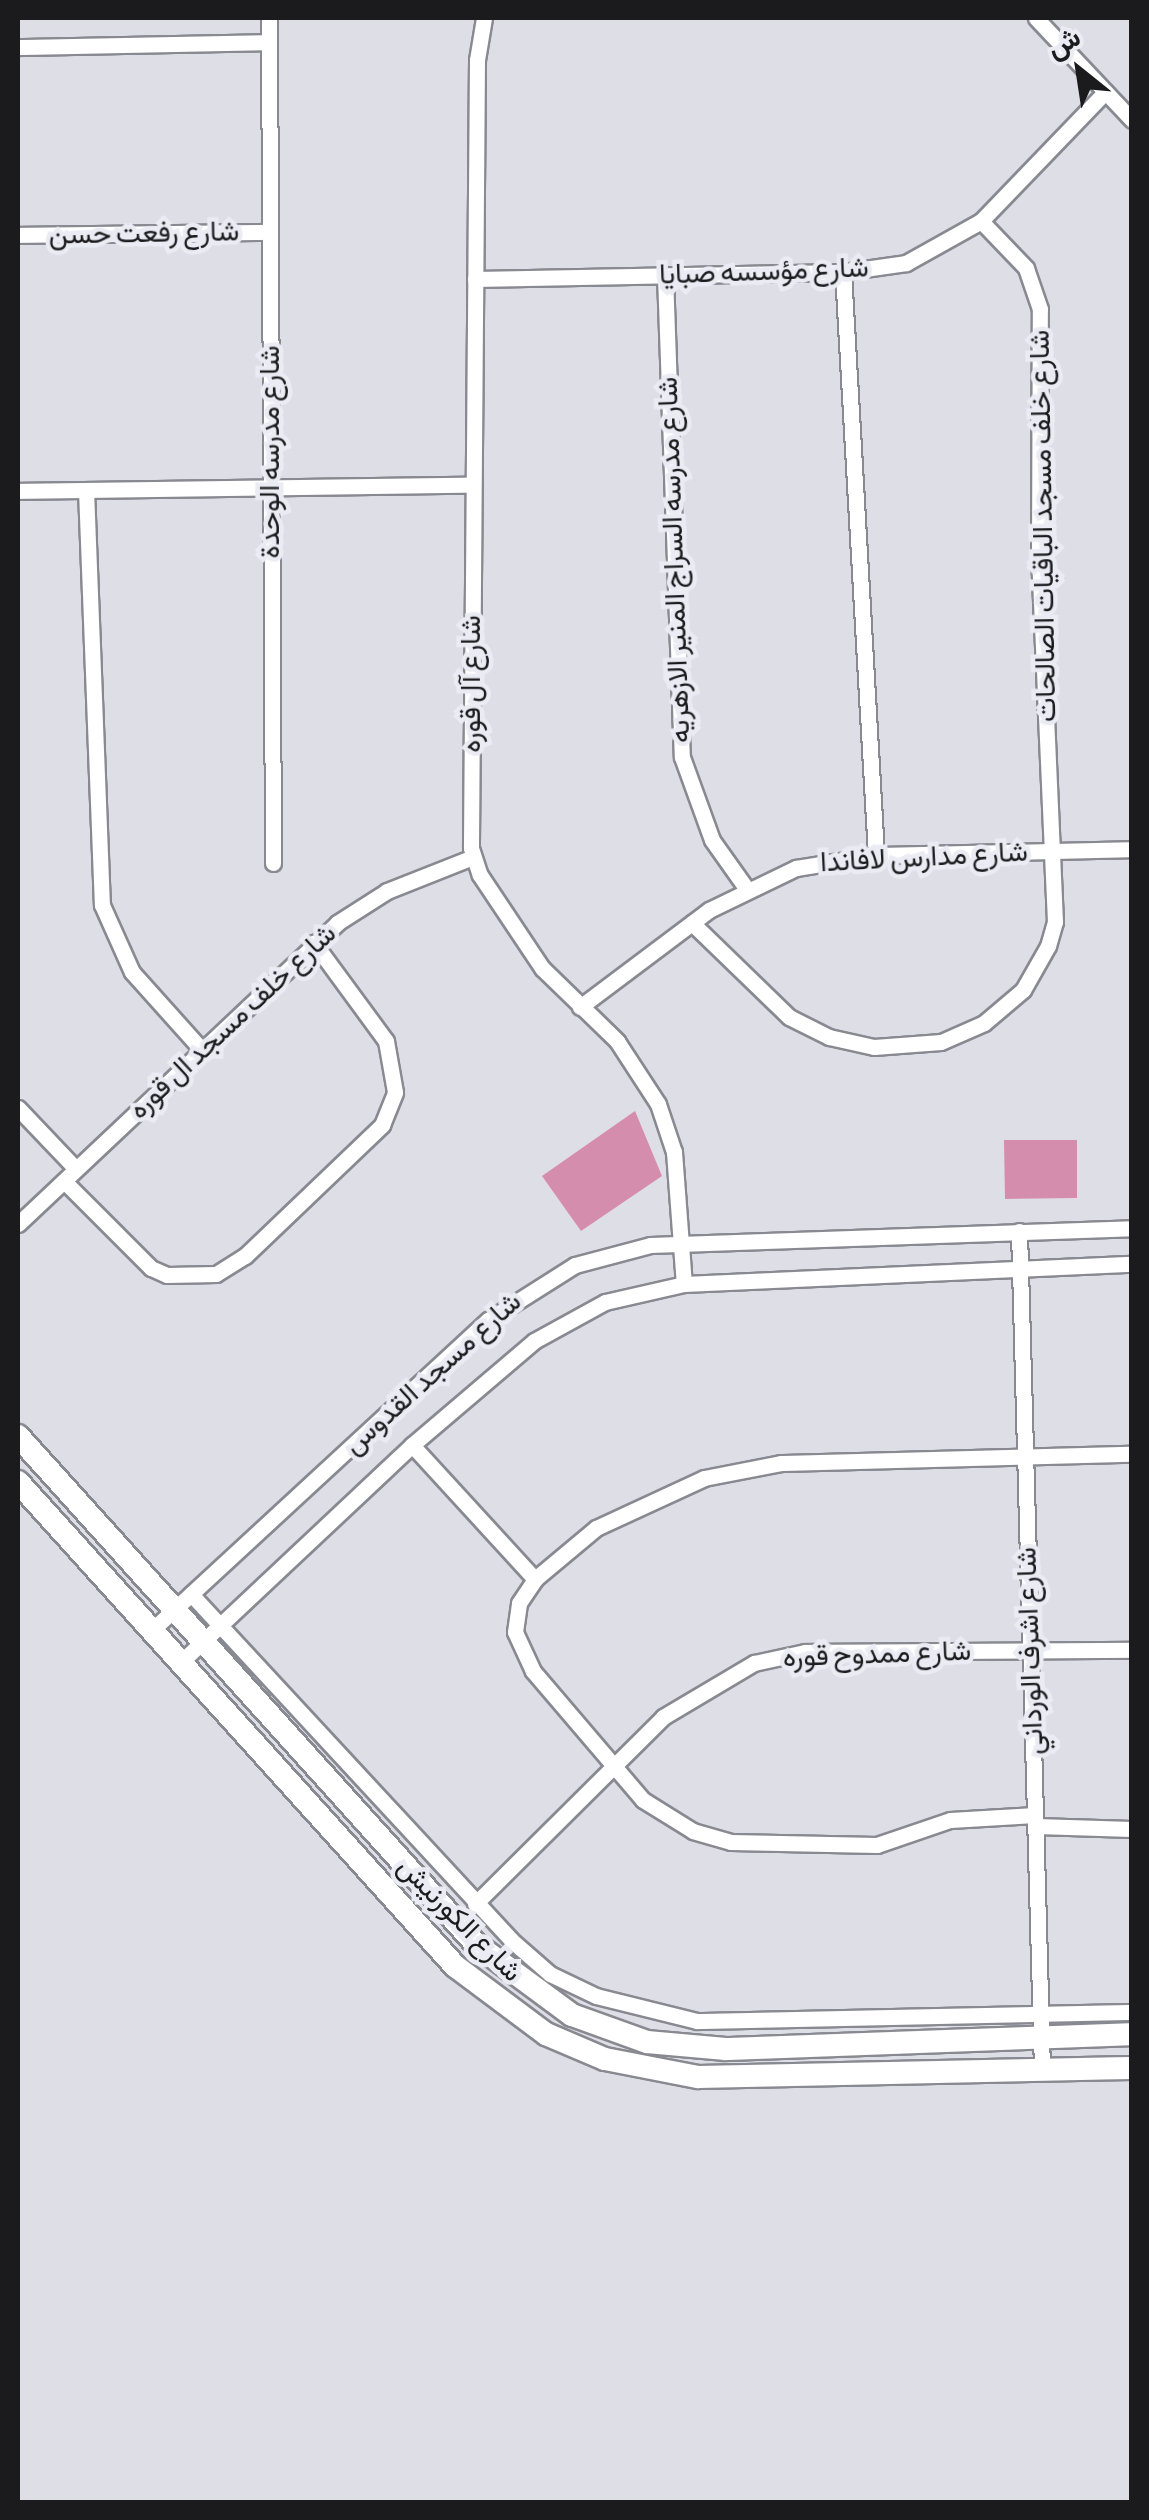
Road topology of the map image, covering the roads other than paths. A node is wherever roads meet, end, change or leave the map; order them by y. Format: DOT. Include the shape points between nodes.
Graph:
graph roads {
  1 [pos="268,18"];
  2 [pos="484,18"];
  3 [pos="1036,18"];
  4 [pos="268,42"];
  5 [pos="18,47"];
  6 [pos="1104,92"];
  7 [pos="1132,120"];
  8 [pos="981,221"];
  9 [pos="270,232"];
  10 [pos="18,236"];
  11 [pos="844,272"];
  12 [pos="665,275"];
  13 [pos="476,279"];
  14 [pos="473,484"];
  15 [pos="272,488"];
  16 [pos="86,490"];
  17 [pos="18,491"];
  18 [pos="1132,849"];
  19 [pos="1054,851"];
  20 [pos="473,856"];
  21 [pos="876,856"];
  22 [pos="274,863"];
  23 [pos="746,888"];
  24 [pos="692,923"];
  25 [pos="314,943"];
  26 [pos="580,1007"];
  27 [pos="202,1050"];
  28 [pos="18,1108"];
  29 [pos="70,1175"];
  30 [pos="18,1224"];
  31 [pos="1132,1228"];
  32 [pos="1019,1231"];
  33 [pos="682,1244"];
  34 [pos="1132,1264"];
  35 [pos="1020,1266"];
  36 [pos="684,1284"];
  37 [pos="18,1436"];
  38 [pos="412,1444"];
  39 [pos="1132,1454"];
  40 [pos="1025,1456"];
  41 [pos="18,1482"];
  42 [pos="535,1579"];
  43 [pos="182,1602"];
  44 [pos="152,1630"];
  45 [pos="212,1634"];
  46 [pos="1132,1650"];
  47 [pos="1031,1651"];
  48 [pos="181,1662"];
  49 [pos="613,1766"];
  50 [pos="1035,1820"];
  51 [pos="1132,1829"];
  52 [pos="475,1904"];
  53 [pos="1132,2012"];
  54 [pos="1041,2026"];
  55 [pos="1132,2034"];
  56 [pos="1132,2068"];
  57 [pos="1042,2070"];
  1 -- 4 [label="street, شارع مدرسه الوحدة"];
  2 -- 13 [label="street, شارع آل قوره" via="477,60"];
  3 -- 6 [label="street"];
  4 -- 5 [label="street"];
  4 -- 9 [label="street, شارع مدرسه الوحدة"];
  6 -- 7 [label="street"];
  6 -- 8 [label="street, شارع مؤسسه صبايا"];
  8 -- 11 [label="street, شارع مؤسسه صبايا" via="906,263"];
  8 -- 19 [label="street, شارع خلف مسجد الباقيات الصالحات" via="1026,268 1038,298 1039,556"];
  9 -- 10 [label="street, شارع رفعت حسن"];
  9 -- 15 [label="street, شارع مدرسه الوحدة"];
  11 -- 12 [label="street, شارع مؤسسه صبايا"];
  11 -- 21 [label="street"];
  12 -- 13 [label="street, شارع مؤسسه صبايا"];
  12 -- 23 [label="street, شارع مدرسه السراج المنير الازهريه" via="682,758 705,826"];
  13 -- 14 [label="street, شارع آل قوره"];
  14 -- 15 [label="street"];
  14 -- 20 [label="street, شارع آل قوره"];
  15 -- 16 [label="street"];
  15 -- 22 [label="street, شارع مدرسه الوحدة"];
  16 -- 17 [label="street"];
  16 -- 27 [label="street" via="102,904 132,972"];
  18 -- 19 [label="street, شارع مدارس لافاندا"];
  19 -- 21 [label="street, شارع مدارس لافاندا"];
  19 -- 24 [label="street, شارع خلف مسجد الباقيات الصالحات" via="1055,922 1037,969 984,1023 920,1046 874,1048 809,1028 772,1004"];
  20 -- 25 [label="street, شارع خلف مسجد ال قوره" via="387,892"];
  20 -- 26 [label="street" via="542,968"];
  21 -- 23 [label="street, شارع مدارس لافاندا" via="796,868"];
  23 -- 24 [label="street, شارع مدارس لافاندا"];
  24 -- 26 [label="street, شارع مدارس لافاندا"];
  25 -- 27 [label="street, شارع خلف مسجد ال قوره"];
  25 -- 29 [label="street" via="386,1041 395,1092 382,1125 272,1230 216,1274 166,1275 151,1268"];
  26 -- 33 [label="street" via="617,1041 658,1104 674,1152"];
  27 -- 29 [label="street, شارع خلف مسجد ال قوره"];
  28 -- 29 [label="street"];
  29 -- 30 [label="street, شارع خلف مسجد ال قوره"];
  31 -- 32 [label="street, شارع مسجد القدوس"];
  32 -- 33 [label="street, شارع مسجد القدوس"];
  32 -- 35 [label="street, شارع اشرف الورداني"];
  33 -- 36 [label="street"];
  33 -- 43 [label="street, شارع مسجد القدوس" via="600,1256 508,1304"];
  34 -- 35 [label="street, شارع مسجد القدوس"];
  35 -- 36 [label="street, شارع مسجد القدوس"];
  35 -- 40 [label="street, شارع اشرف الورداني"];
  36 -- 38 [label="street, شارع مسجد القدوس" via="605,1302 556,1326"];
  37 -- 43 [label="street, شارع الكورنيش"];
  38 -- 42 [label="street"];
  38 -- 45 [label="street, شارع مسجد القدوس"];
  39 -- 40 [label="street"];
  40 -- 42 [label="street" via="782,1463 704,1478 613,1518"];
  40 -- 47 [label="street, شارع اشرف الورداني"];
  41 -- 44 [label="street, شارع الكورنيش"];
  42 -- 49 [label="street" via="516,1617 524,1659"];
  43 -- 44 [label="street, شارع مسجد القدوس"];
  43 -- 45 [label="street, شارع الكورنيش"];
  44 -- 48 [label="street, شارع الكورنيش"];
  45 -- 48 [label="street, شارع مسجد القدوس"];
  45 -- 52 [label="street"];
  45 -- 54 [label="street, شارع الكورنيش" via="477,1945 572,2016 686,2048"];
  46 -- 47 [label="street, شارع ممدوح قوره"];
  47 -- 49 [label="street, شارع ممدوح قوره" via="805,1652 766,1660 706,1686 662,1717"];
  47 -- 50 [label="street, شارع اشرف الورداني"];
  48 -- 57 [label="street, شارع الكورنيش" via="455,1966 514,2014 575,2048 635,2068 698,2077"];
  49 -- 50 [label="street" via="658,1812 731,1842 877,1845 950,1820"];
  49 -- 52 [label="street, شارع ممدوح قوره"];
  50 -- 51 [label="street"];
  50 -- 54 [label="street, شارع اشرف الورداني"];
  52 -- 54 [label="street" via="550,1974 646,2013 749,2022"];
  53 -- 54 [label="street"];
  54 -- 55 [label="street, شارع الكورنيش"];
  54 -- 57 [label="street, شارع اشرف الورداني"];
  56 -- 57 [label="street, شارع الكورنيش"];
}
